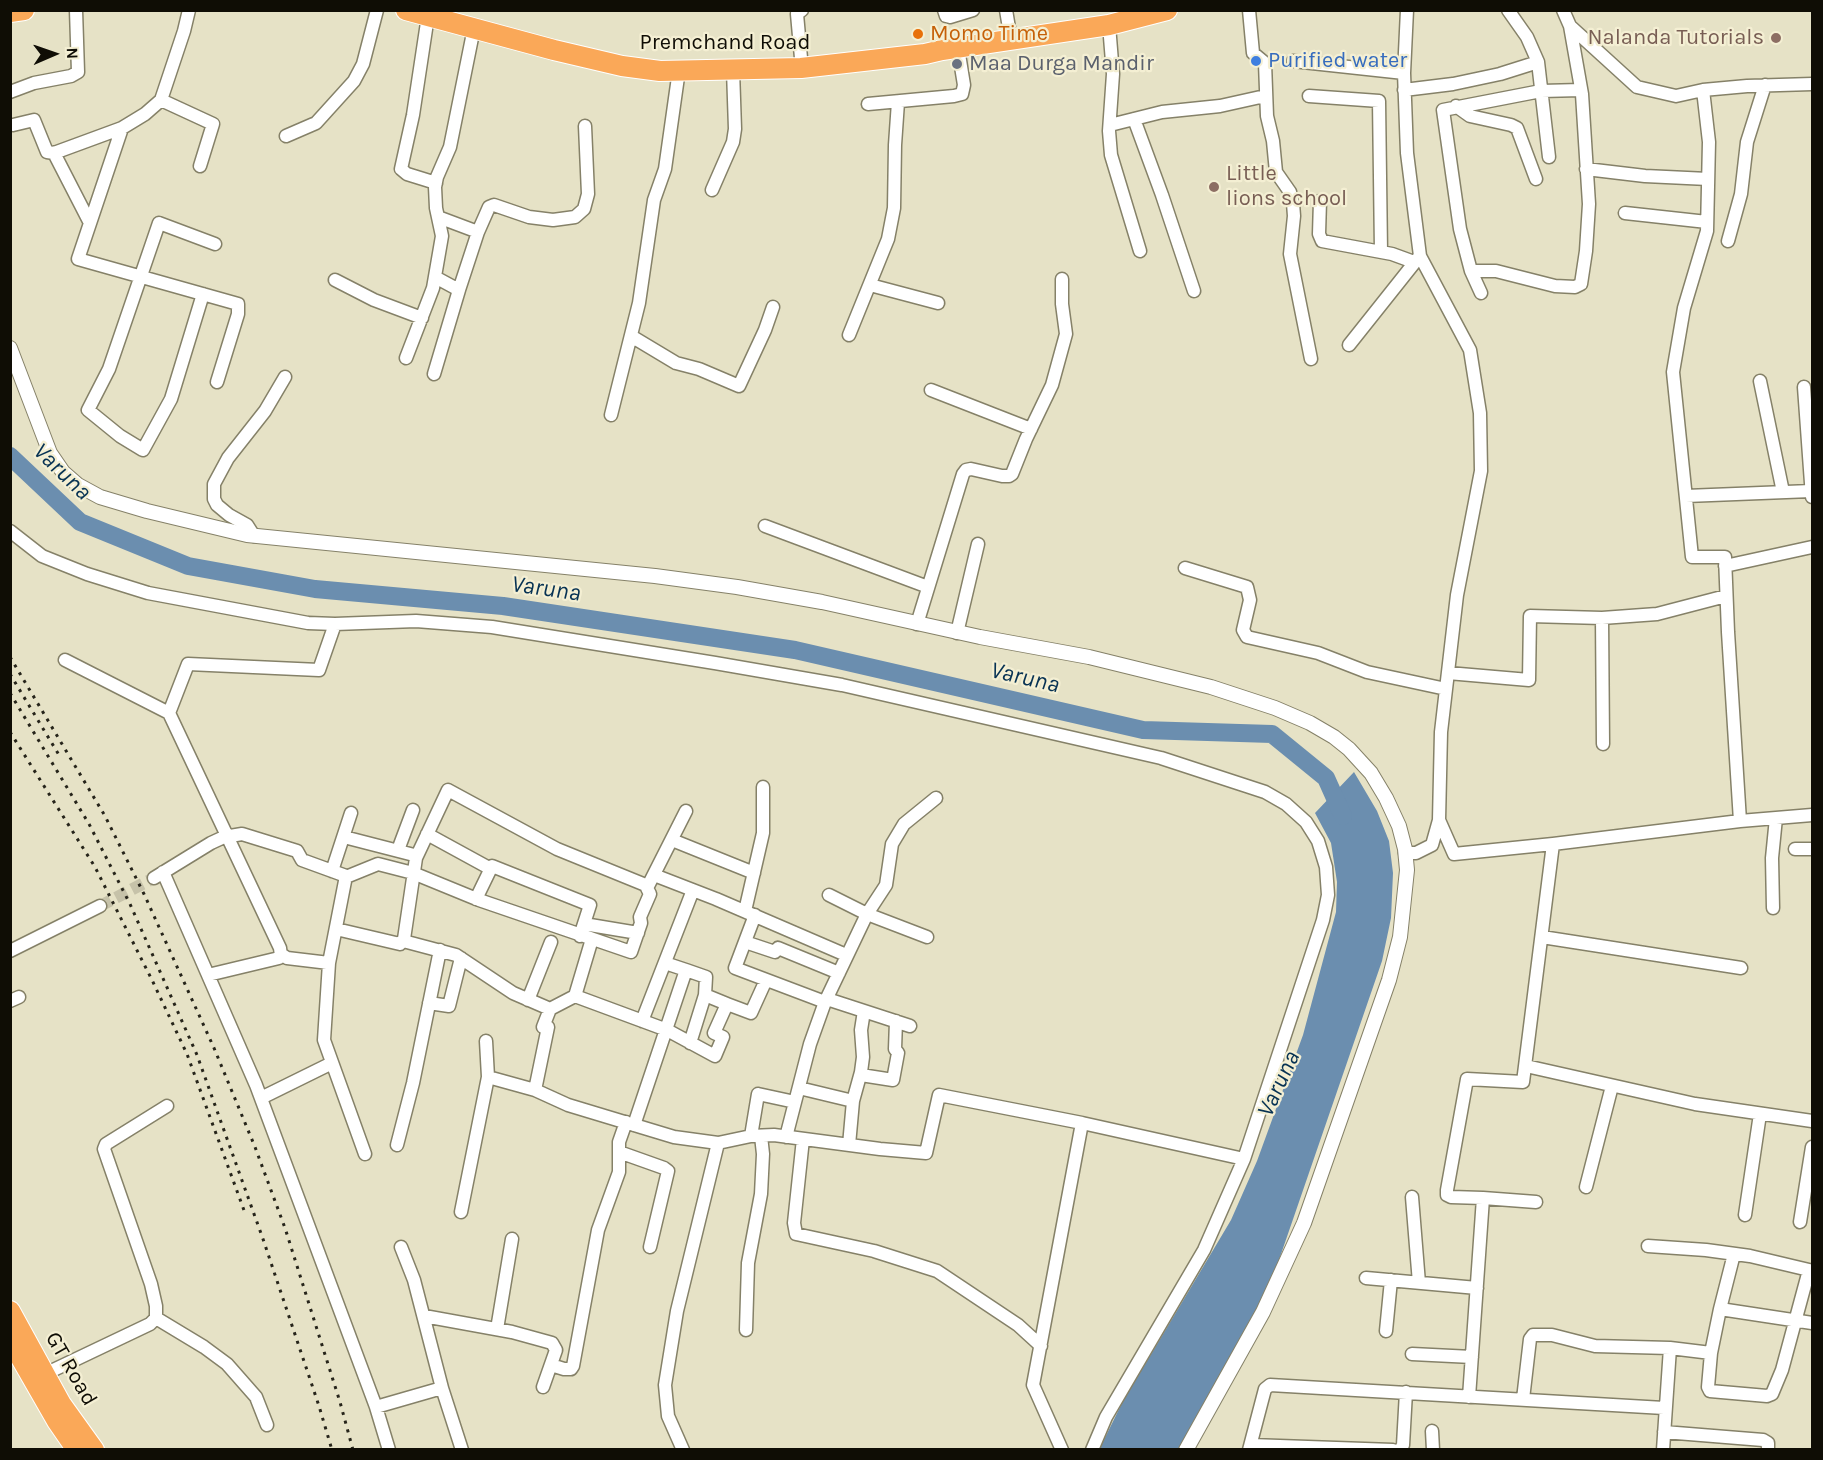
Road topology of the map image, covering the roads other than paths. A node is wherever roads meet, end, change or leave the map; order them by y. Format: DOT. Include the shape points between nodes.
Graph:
graph roads {
  1 [pos="24,10"];
  2 [pos="76,10"];
  3 [pos="189,10"];
  4 [pos="377,10"];
  5 [pos="406,10"];
  6 [pos="455,10"];
  7 [pos="802,10"];
  8 [pos="944,10"];
  9 [pos="973,10"];
  10 [pos="1006,10"];
  11 [pos="1167,10"];
  12 [pos="1249,10"];
  13 [pos="1407,10"];
  14 [pos="1508,10"];
  15 [pos="1563,10"];
  16 [pos="10,12"];
  17 [pos="428,16"];
  18 [pos="1109,25"];
  19 [pos="1570,26"];
  20 [pos="474,28"];
  21 [pos="1011,40"];
  22 [pos="950,49"];
  23 [pos="801,58"];
  24 [pos="1293,61"];
  25 [pos="1538,62"];
  26 [pos="679,70"];
  27 [pos="733,70"];
  28 [pos="1404,73"];
  29 [pos="1812,84"];
  30 [pos="1765,85"];
  31 [pos="1404,90"];
  32 [pos="1581,90"];
  33 [pos="1703,90"];
  34 [pos="1541,91"];
  35 [pos="10,92"];
  36 [pos="1265,96"];
  37 [pos="1310,96"];
  38 [pos="161,100"];
  39 [pos="898,102"];
  40 [pos="868,104"];
  41 [pos="1456,106"];
  42 [pos="1134,119"];
  43 [pos="1110,124"];
  44 [pos="13,125"];
  45 [pos="585,126"];
  46 [pos="122,128"];
  47 [pos="286,136"];
  48 [pos="54,153"];
  49 [pos="1549,157"];
  50 [pos="201,166"];
  51 [pos="1586,168"];
  52 [pos="1708,179"];
  53 [pos="1536,180"];
  54 [pos="436,183"];
  55 [pos="712,190"];
  56 [pos="1320,201"];
  57 [pos="1625,213"];
  58 [pos="438,217"];
  59 [pos="1707,222"];
  60 [pos="90,223"];
  61 [pos="478,232"];
  62 [pos="1728,241"];
  63 [pos="214,244"];
  64 [pos="1140,251"];
  65 [pos="1381,252"];
  66 [pos="1417,259"];
  67 [pos="1471,271"];
  68 [pos="142,276"];
  69 [pos="435,278"];
  70 [pos="1062,279"];
  71 [pos="335,280"];
  72 [pos="870,285"];
  73 [pos="459,290"];
  74 [pos="1194,291"];
  75 [pos="1480,293"];
  76 [pos="203,294"];
  77 [pos="938,303"];
  78 [pos="773,307"];
  79 [pos="422,318"];
  80 [pos="849,335"];
  81 [pos="631,336"];
  82 [pos="1349,345"];
  83 [pos="10,348"];
  84 [pos="406,358"];
  85 [pos="1311,359"];
  86 [pos="434,374"];
  87 [pos="285,377"];
  88 [pos="1760,381"];
  89 [pos="217,382"];
  90 [pos="1804,387"];
  91 [pos="931,390"];
  92 [pos="611,415"];
  93 [pos="1031,429"];
  94 [pos="1811,470"];
  95 [pos="1783,492"];
  96 [pos="1812,494"];
  97 [pos="1686,496"];
  98 [pos="765,526"];
  99 [pos="10,531"];
  100 [pos="254,536"];
  101 [pos="978,544"];
  102 [pos="1812,547"];
  103 [pos="1725,566"];
  104 [pos="1185,568"];
  105 [pos="928,587"];
  106 [pos="1726,596"];
  107 [pos="1602,618"];
  108 [pos="335,624"];
  109 [pos="917,624"];
  110 [pos="957,633"];
  111 [pos="65,660"];
  112 [pos="1448,673"];
  113 [pos="1446,689"];
  114 [pos="169,713"];
  115 [pos="1603,744"];
  116 [pos="763,787"];
  117 [pos="936,798"];
  118 [pos="413,810"];
  119 [pos="686,811"];
  120 [pos="351,813"];
  121 [pos="1812,815"];
  122 [pos="1776,818"];
  123 [pos="1439,820"];
  124 [pos="1740,821"];
  125 [pos="427,834"];
  126 [pos="228,836"];
  127 [pos="344,837"];
  128 [pos="672,840"];
  129 [pos="1552,844"];
  130 [pos="1796,849"];
  131 [pos="1812,849"];
  132 [pos="398,850"];
  133 [pos="1405,854"];
  134 [pos="416,858"];
  135 [pos="491,869"];
  136 [pos="332,871"];
  137 [pos="413,873"];
  138 [pos="754,873"];
  139 [pos="346,877"];
  140 [pos="651,881"];
  141 [pos="693,890"];
  142 [pos="829,895"];
  143 [pos="476,898"];
  144 [pos="100,906"];
  145 [pos="1773,908"];
  146 [pos="750,913"];
  147 [pos="867,914"];
  148 [pos="336,929"];
  149 [pos="585,933"];
  150 [pos="638,933"];
  151 [pos="927,937"];
  152 [pos="1542,937"];
  153 [pos="404,939"];
  154 [pos="551,942"];
  155 [pos="745,942"];
  156 [pos="440,950"];
  157 [pos="10,951"];
  158 [pos="281,954"];
  159 [pos="846,955"];
  160 [pos="461,958"];
  161 [pos="329,963"];
  162 [pos="664,963"];
  163 [pos="1741,968"];
  164 [pos="686,970"];
  165 [pos="838,973"];
  166 [pos="208,975"];
  167 [pos="766,980"];
  168 [pos="705,995"];
  169 [pos="575,996"];
  170 [pos="528,1000"];
  171 [pos="826,1001"];
  172 [pos="429,1003"];
  173 [pos="727,1004"];
  174 [pos="550,1009"];
  175 [pos="864,1011"];
  176 [pos="642,1021"];
  177 [pos="896,1021"];
  178 [pos="910,1026"];
  179 [pos="667,1030"];
  180 [pos="486,1041"];
  181 [pos="690,1043"];
  182 [pos="332,1063"];
  183 [pos="1526,1066"];
  184 [pos="861,1075"];
  185 [pos="488,1077"];
  186 [pos="1612,1086"];
  187 [pos="799,1088"];
  188 [pos="535,1090"];
  189 [pos="261,1098"];
  190 [pos="853,1101"];
  191 [pos="795,1102"];
  192 [pos="167,1106"];
  193 [pos="1760,1114"];
  194 [pos="1812,1121"];
  195 [pos="1082,1123"];
  196 [pos="630,1124"];
  197 [pos="756,1136"];
  198 [pos="786,1137"];
  199 [pos="803,1139"];
  200 [pos="718,1143"];
  201 [pos="397,1145"];
  202 [pos="849,1145"];
  203 [pos="1812,1147"];
  204 [pos="619,1152"];
  205 [pos="366,1154"];
  206 [pos="1244,1159"];
  207 [pos="1586,1187"];
  208 [pos="1412,1197"];
  209 [pos="1483,1198"];
  210 [pos="1536,1202"];
  211 [pos="461,1212"];
  212 [pos="1745,1215"];
  213 [pos="1800,1222"];
  214 [pos="512,1239"];
  215 [pos="650,1246"];
  216 [pos="1648,1246"];
  217 [pos="401,1247"];
  218 [pos="1734,1254"];
  219 [pos="1811,1271"];
  220 [pos="1366,1278"];
  221 [pos="1391,1280"];
  222 [pos="1419,1283"];
  223 [pos="1477,1288"];
  224 [pos="1720,1308"];
  225 [pos="10,1311"];
  226 [pos="424,1316"];
  227 [pos="156,1318"];
  228 [pos="1796,1320"];
  229 [pos="1812,1323"];
  230 [pos="497,1329"];
  231 [pos="746,1330"];
  232 [pos="1386,1331"];
  233 [pos="10,1339"];
  234 [pos="1041,1346"];
  235 [pos="1670,1348"];
  236 [pos="1711,1353"];
  237 [pos="1412,1354"];
  238 [pos="1472,1357"];
  239 [pos="551,1365"];
  240 [pos="45,1374"];
  241 [pos="543,1387"];
  242 [pos="442,1388"];
  243 [pos="1406,1392"];
  244 [pos="1469,1397"];
  245 [pos="1523,1400"];
  246 [pos="56,1407"];
  247 [pos="376,1407"];
  248 [pos="1664,1408"];
  249 [pos="267,1425"];
  250 [pos="1432,1431"];
  251 [pos="1664,1432"];
  252 [pos="1250,1447"];
  253 [pos="1320,1448"];
  254 [pos="77,1449"];
  255 [pos="94,1449"];
  256 [pos="389,1449"];
  257 [pos="462,1449"];
  258 [pos="683,1449"];
  259 [pos="1062,1449"];
  260 [pos="1092,1449"];
  261 [pos="1186,1449"];
  262 [pos="1393,1449"];
  263 [pos="1400,1449"];
  264 [pos="1433,1449"];
  265 [pos="1663,1449"];
  266 [pos="1768,1449"];
  1 -- 16 [label="highway"];
  2 -- 35 [label="street" via="78,72"];
  3 -- 38 [label="street"];
  4 -- 47 [label="street" via="363,64 354,81 316,123"];
  5 -- 17 [label="highway, Premchand Road"];
  6 -- 23 [label="highway, Premchand Road" via="563,43 642,59"];
  7 -- 23 [label="street" via="797,14"];
  8 -- 9 [label="street" via="949,17"];
  10 -- 21 [label="street"];
  11 -- 18 [label="highway, Premchand Road"];
  12 -- 36 [label="street" via="1253,53 1265,63"];
  13 -- 28 [label="street"];
  14 -- 25 [label="street"];
  15 -- 19 [label="street"];
  17 -- 20 [label="highway, Premchand Road"];
  17 -- 54 [label="street" via="401,166 404,173"];
  18 -- 21 [label="highway, Premchand Road"];
  18 -- 43 [label="street" via="1113,74"];
  19 -- 32 [label="street"];
  19 -- 33 [label="street" via="1637,87 1676,96"];
  20 -- 26 [label="highway, Premchand Road" via="622,66"];
  20 -- 54 [label="street" via="450,147"];
  21 -- 22 [label="highway, Premchand Road"];
  22 -- 23 [label="highway, Premchand Road" via="921,46"];
  22 -- 27 [label="highway, Premchand Road" via="801,68"];
  22 -- 39 [label="street" via="964,85 962,94"];
  24 -- 28 [label="street"];
  25 -- 31 [label="street" via="1453,84"];
  25 -- 34 [label="street"];
  26 -- 27 [label="highway, Premchand Road"];
  26 -- 81 [label="street" via="665,169 654,200"];
  27 -- 55 [label="street" via="733,142"];
  28 -- 31 [label="street"];
  29 -- 30 [label="street"];
  30 -- 33 [label="street"];
  30 -- 62 [label="street" via="1747,142 1741,194"];
  31 -- 66 [label="street"];
  32 -- 34 [label="street"];
  32 -- 51 [label="street"];
  33 -- 52 [label="street" via="1709,142"];
  34 -- 41 [label="street"];
  34 -- 49 [label="street"];
  36 -- 42 [label="street"];
  36 -- 85 [label="street" via="1276,172 1293,202 1290,254"];
  37 -- 65 [label="street" via="1379,101"];
  38 -- 46 [label="street"];
  38 -- 50 [label="street" via="213,124"];
  39 -- 40 [label="street"];
  39 -- 72 [label="street" via="894,208 888,239"];
  41 -- 53 [label="street" via="1470,116 1517,128"];
  41 -- 67 [label="street" via="1445,108 1442,115 1456,211"];
  42 -- 43 [label="street"];
  42 -- 74 [label="street"];
  43 -- 64 [label="street" via="1114,168"];
  44 -- 48 [label="street" via="34,120 48,152"];
  45 -- 61 [label="street" via="588,195 581,213 567,219 542,219 492,205"];
  46 -- 48 [label="street"];
  46 -- 60 [label="street"];
  48 -- 60 [label="street"];
  51 -- 52 [label="street"];
  51 -- 67 [label="street" via="1588,223 1580,285 1555,286 1496,271"];
  52 -- 59 [label="street"];
  54 -- 58 [label="street"];
  56 -- 65 [label="street" via="1322,242"];
  57 -- 59 [label="street"];
  58 -- 61 [label="street"];
  58 -- 69 [label="street" via="442,236"];
  59 -- 97 [label="street" via="1684,308 1673,372"];
  60 -- 68 [label="street" via="78,259"];
  61 -- 73 [label="street"];
  63 -- 68 [label="street" via="159,223"];
  65 -- 66 [label="street"];
  66 -- 82 [label="street"];
  66 -- 112 [label="street" via="1470,350 1480,413 1480,471 1457,595"];
  67 -- 75 [label="street"];
  68 -- 76 [label="street"];
  68 -- 76 [label="street" via="109,369 88,410 143,450 171,399"];
  69 -- 73 [label="street"];
  69 -- 79 [label="street"];
  70 -- 93 [label="street" via="1066,338 1052,385"];
  71 -- 79 [label="street"];
  72 -- 77 [label="street"];
  72 -- 80 [label="street"];
  73 -- 86 [label="street"];
  76 -- 89 [label="street" via="238,304"];
  78 -- 81 [label="street" via="739,386 676,363"];
  79 -- 84 [label="street"];
  81 -- 92 [label="street"];
  83 -- 100 [label="street" via="50,453 78,485 100,497 147,511"];
  87 -- 100 [label="street" via="214,484 217,505 247,525"];
  88 -- 95 [label="street"];
  90 -- 94 [label="street"];
  91 -- 93 [label="street"];
  93 -- 105 [label="street" via="1009,476 971,469 963,474"];
  94 -- 96 [label="street"];
  95 -- 96 [label="street"];
  95 -- 97 [label="street"];
  97 -- 103 [label="street" via="1692,557 1725,557"];
  98 -- 105 [label="street"];
  99 -- 108 [label="street" via="42,556 148,593 308,623"];
  100 -- 109 [label="street" via="655,576 803,599"];
  101 -- 110 [label="street"];
  102 -- 103 [label="street"];
  103 -- 106 [label="street"];
  104 -- 113 [label="street" via="1247,587 1250,600 1243,630 1247,637 1318,653 1367,672"];
  105 -- 109 [label="street"];
  106 -- 107 [label="street" via="1657,614"];
  106 -- 124 [label="street"];
  107 -- 112 [label="street" via="1530,616 1529,680"];
  107 -- 115 [label="street"];
  108 -- 114 [label="street" via="318,670 188,664"];
  108 -- 206 [label="street" via="416,621 492,627 842,685 1161,758 1265,792 1286,804 1306,822 1318,841 1326,867 1328,895"];
  109 -- 110 [label="street"];
  110 -- 133 [label="street" via="1142,669 1232,694 1310,723 1349,749 1371,773 1399,826"];
  111 -- 114 [label="street"];
  112 -- 113 [label="street"];
  113 -- 123 [label="street"];
  114 -- 126 [label="street"];
  116 -- 138 [label="street" via="763,833"];
  117 -- 147 [label="street" via="897,834 886,885"];
  118 -- 132 [label="street"];
  119 -- 128 [label="street"];
  120 -- 127 [label="street"];
  121 -- 122 [label="street"];
  122 -- 124 [label="street"];
  122 -- 145 [label="street"];
  123 -- 129 [label="street" via="1454,854"];
  123 -- 133 [label="street" via="1432,844"];
  124 -- 129 [label="street"];
  125 -- 134 [label="street"];
  125 -- 135 [label="street"];
  125 -- 140 [label="street" via="448,790 557,849"];
  126 -- 136 [label="street" via="242,834 297,852 302,860"];
  126 -- 158 [label="street"];
  126 -- 166 [label="street" via="158,875"];
  127 -- 132 [label="street"];
  127 -- 136 [label="street"];
  128 -- 138 [label="street"];
  128 -- 140 [label="street"];
  129 -- 152 [label="street"];
  130 -- 131 [label="street"];
  132 -- 134 [label="street"];
  133 -- 261 [label="street" via="1404,907 1392,969 1320,1181 1263,1312"];
  134 -- 137 [label="street"];
  135 -- 143 [label="street"];
  135 -- 149 [label="street" via="492,866 590,905"];
  136 -- 139 [label="street"];
  137 -- 139 [label="street" via="378,864"];
  137 -- 143 [label="street"];
  137 -- 153 [label="street"];
  138 -- 146 [label="street"];
  139 -- 148 [label="street"];
  140 -- 141 [label="street"];
  140 -- 150 [label="street"];
  141 -- 146 [label="street"];
  141 -- 162 [label="street"];
  142 -- 147 [label="street"];
  143 -- 149 [label="street"];
  144 -- 157 [label="street"];
  146 -- 155 [label="street"];
  146 -- 159 [label="street"];
  147 -- 151 [label="street"];
  147 -- 159 [label="street"];
  148 -- 153 [label="street" via="400,944"];
  148 -- 161 [label="street"];
  149 -- 150 [label="street"];
  149 -- 150 [label="street" via="631,952"];
  149 -- 169 [label="street"];
  152 -- 163 [label="street"];
  152 -- 183 [label="street"];
  153 -- 156 [label="street"];
  154 -- 170 [label="street"];
  155 -- 165 [label="street" via="775,952 777,948"];
  155 -- 167 [label="street" via="735,968"];
  156 -- 160 [label="street"];
  156 -- 172 [label="street"];
  158 -- 161 [label="street"];
  158 -- 166 [label="street" via="279,958"];
  159 -- 165 [label="street"];
  160 -- 170 [label="street"];
  160 -- 172 [label="street" via="449,1006"];
  161 -- 182 [label="street" via="324,1040"];
  162 -- 164 [label="street"];
  162 -- 176 [label="street"];
  164 -- 168 [label="street" via="706,977"];
  164 -- 179 [label="street"];
  165 -- 171 [label="street"];
  166 -- 189 [label="street"];
  167 -- 171 [label="street"];
  167 -- 173 [label="street" via="751,1013"];
  168 -- 173 [label="street"];
  168 -- 181 [label="street"];
  169 -- 174 [label="street"];
  169 -- 176 [label="street"];
  170 -- 174 [label="street"];
  171 -- 175 [label="street"];
  171 -- 187 [label="street"];
  172 -- 201 [label="street"];
  173 -- 181 [label="street" via="714,1033 723,1037 715,1056"];
  174 -- 188 [label="street" via="543,1027 548,1027"];
  175 -- 177 [label="street"];
  175 -- 184 [label="street"];
  176 -- 179 [label="street"];
  177 -- 178 [label="street"];
  177 -- 184 [label="street" via="898,1053 893,1080"];
  179 -- 181 [label="street"];
  179 -- 196 [label="street"];
  180 -- 185 [label="street"];
  182 -- 189 [label="street"];
  182 -- 205 [label="street"];
  183 -- 186 [label="street"];
  183 -- 209 [label="street" via="1523,1082 1467,1079 1447,1195"];
  184 -- 190 [label="street"];
  185 -- 188 [label="street"];
  185 -- 211 [label="street"];
  186 -- 193 [label="street"];
  186 -- 207 [label="street"];
  187 -- 190 [label="street"];
  187 -- 191 [label="street"];
  188 -- 196 [label="street" via="568,1105"];
  189 -- 247 [label="street"];
  190 -- 202 [label="street"];
  191 -- 197 [label="street" via="758,1094"];
  191 -- 198 [label="street"];
  192 -- 227 [label="street" via="106,1144 104,1149 151,1284"];
  193 -- 194 [label="street"];
  193 -- 212 [label="street"];
  195 -- 202 [label="street" via="939,1095 926,1152"];
  195 -- 206 [label="street"];
  195 -- 234 [label="street"];
  196 -- 200 [label="street" via="674,1137"];
  196 -- 204 [label="street" via="619,1142"];
  197 -- 198 [label="street"];
  197 -- 200 [label="street"];
  197 -- 231 [label="street" via="763,1154 761,1194 748,1263"];
  198 -- 199 [label="street"];
  199 -- 202 [label="street"];
  199 -- 234 [label="street" via="796,1234 874,1251 937,1271 1018,1325"];
  200 -- 258 [label="street" via="677,1311 665,1385 669,1416"];
  203 -- 213 [label="street"];
  204 -- 215 [label="street" via="668,1171"];
  204 -- 239 [label="street" via="619,1172 598,1230 573,1366 564,1369"];
  206 -- 260 [label="street" via="1204,1250 1106,1418"];
  208 -- 222 [label="street"];
  209 -- 210 [label="street"];
  209 -- 223 [label="street"];
  214 -- 230 [label="street"];
  216 -- 218 [label="street"];
  217 -- 226 [label="street"];
  218 -- 219 [label="street"];
  218 -- 224 [label="street"];
  219 -- 228 [label="street"];
  220 -- 221 [label="street"];
  221 -- 222 [label="street"];
  221 -- 232 [label="street"];
  222 -- 223 [label="street"];
  223 -- 238 [label="street"];
  224 -- 228 [label="street"];
  224 -- 236 [label="street"];
  225 -- 240 [label="highway, GT Road"];
  226 -- 230 [label="street"];
  226 -- 242 [label="street"];
  227 -- 240 [label="street"];
  227 -- 249 [label="street" via="227,1364 256,1396"];
  228 -- 229 [label="street"];
  228 -- 236 [label="street" via="1775,1390 1767,1396 1710,1391"];
  230 -- 239 [label="street" via="552,1343 556,1350"];
  233 -- 246 [label="highway, GT Road"];
  234 -- 259 [label="street" via="1033,1385"];
  235 -- 236 [label="street"];
  235 -- 245 [label="street" via="1595,1346 1552,1335 1533,1335"];
  235 -- 248 [label="street"];
  237 -- 238 [label="street"];
  238 -- 244 [label="street"];
  239 -- 241 [label="street"];
  240 -- 246 [label="highway, GT Road"];
  242 -- 247 [label="street"];
  242 -- 257 [label="street"];
  243 -- 244 [label="street"];
  243 -- 252 [label="street" via="1270,1385 1265,1389"];
  243 -- 263 [label="street"];
  244 -- 245 [label="street"];
  245 -- 248 [label="street"];
  246 -- 254 [label="highway, GT Road"];
  246 -- 255 [label="highway, GT Road"];
  247 -- 256 [label="street"];
  248 -- 251 [label="street"];
  250 -- 264 [label="street"];
  251 -- 265 [label="street"];
  251 -- 266 [label="street" via="1763,1440"];
  252 -- 253 [label="street"];
  253 -- 262 [label="street"];
}
